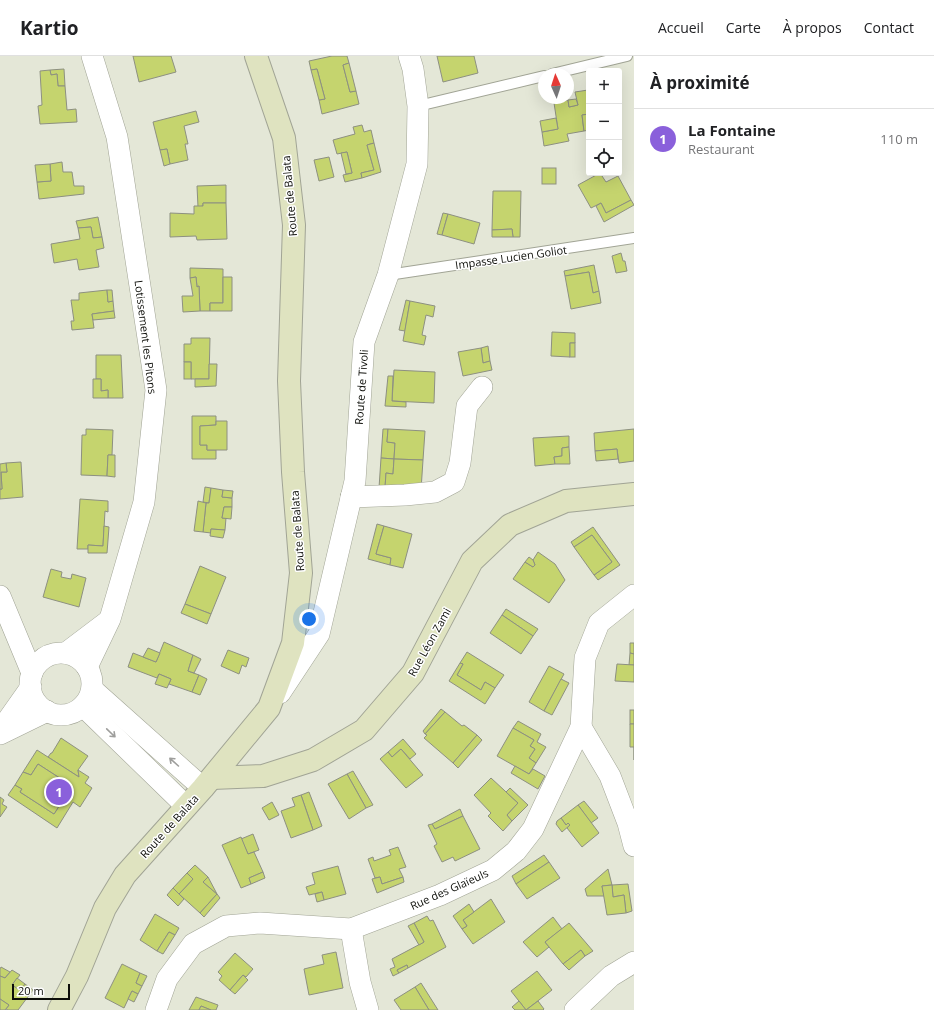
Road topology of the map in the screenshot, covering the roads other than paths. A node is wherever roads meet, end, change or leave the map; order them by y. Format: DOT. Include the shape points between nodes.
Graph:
graph roads {
  1 [pos="92,56"];
  2 [pos="256,56"];
  3 [pos="409,56"];
  4 [pos="627,56"];
  5 [pos="574,69"];
  6 [pos="538,77"];
  7 [pos="418,106"];
  8 [pos="634,238"];
  9 [pos="388,275"];
  10 [pos="482,386"];
  11 [pos="634,494"];
  12 [pos="351,497"];
  13 [pos="0,596"];
  14 [pos="634,596"];
  15 [pos="110,619"];
  16 [pos="13,627"];
  17 [pos="58,654"];
  18 [pos="87,667"];
  19 [pos="31,680"];
  20 [pos="87,698"];
  21 [pos="269,708"];
  22 [pos="47,711"];
  23 [pos="581,727"];
  24 [pos="0,731"];
  25 [pos="0,734"];
  26 [pos="207,783"];
  27 [pos="186,806"];
  28 [pos="634,846"];
  29 [pos="352,929"];
  30 [pos="634,962"];
  31 [pos="59,1010"];
  32 [pos="156,1010"];
  33 [pos="368,1010"];
  34 [pos="574,1010"];
  1 -- 15 [label="street, Lotissement les Pitons" via="117,137 156,390 144,502"];
  2 -- 21 [label="main road, Route de Balata" via="284,138 294,225 289,381 301,573 293,643"];
  3 -- 7 [label="street, Route de Tivoli"];
  4 -- 5 [label="lane"];
  6 -- 7 [label="lane"];
  7 -- 9 [label="street, Route de Tivoli" via="417,164"];
  8 -- 9 [label="lane, Impasse Lucien Goliot"];
  9 -- 12 [label="street, Route de Tivoli" via="364,342 355,481"];
  10 -- 12 [label="street" via="467,406 460,463 454,482 435,492"];
  11 -- 26 [label="main road, Rue Léon Zami" via="566,501 510,525 472,562 413,673 364,730 313,760 263,776"];
  12 -- 21 [label="street, Route de Tivoli" via="319,634"];
  13 -- 16 [label="street"];
  14 -- 23 [label="street, Rue des Glaïeuls" via="598,623 585,658"];
  15 -- 17 [label="street"];
  15 -- 18 [label="street, Lotissement les Pitons"];
  16 -- 17 [label="street"];
  16 -- 19 [label="street"];
  17 -- 18 [label="street" via="78,658"];
  17 -- 19 [label="street" via="43,659 37,665"];
  18 -- 20 [label="street" via="92,682"];
  19 -- 22 [label="street" via="33,697"];
  19 -- 24 [label="street"];
  20 -- 22 [label="street" via="75,712 56,714"];
  26 -- 20 [label="street, one-way"];
  20 -- 27 [label="street, one-way"];
  21 -- 26 [label="main road, Route de Balata"];
  22 -- 25 [label="street"];
  23 -- 28 [label="street" via="610,776"];
  23 -- 29 [label="street, Rue des Glaïeuls" via="534,829 516,851 493,870 440,895"];
  26 -- 27 [label="main road, Route de Balata"];
  27 -- 31 [label="main road, Route de Balata" via="125,875 105,908 77,976"];
  29 -- 32 [label="street, Rue des Glaïeuls" via="260,923 226,926 193,944 166,979"];
  29 -- 33 [label="street" via="360,982"];
  30 -- 34 [label="street" via="611,976"];
}
